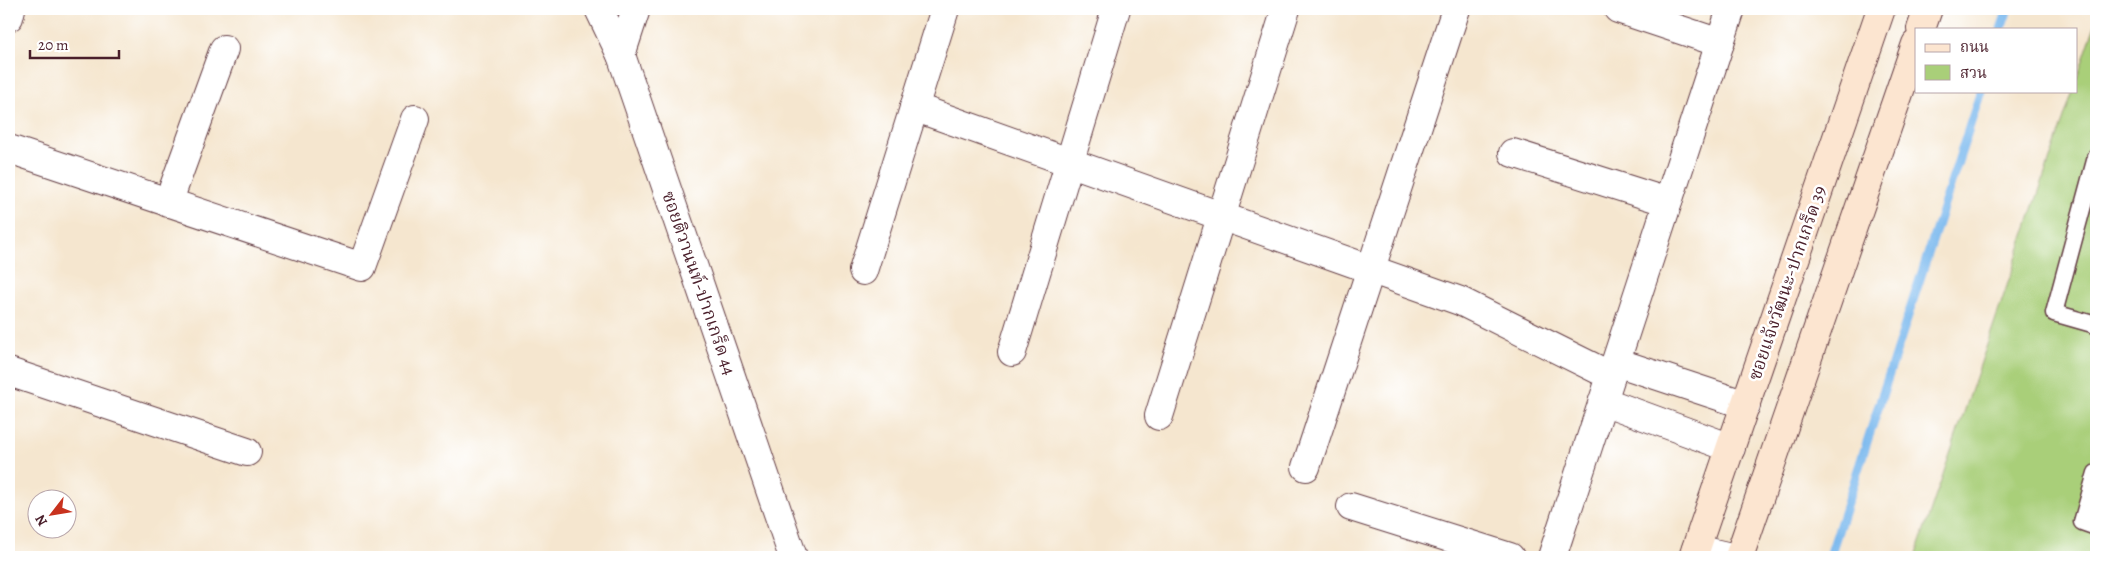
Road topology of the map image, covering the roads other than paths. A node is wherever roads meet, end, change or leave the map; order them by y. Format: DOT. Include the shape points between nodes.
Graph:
graph roads {
  1 [pos="12,9"];
  2 [pos="599,9"];
  3 [pos="636,9"];
  4 [pos="945,9"];
  5 [pos="1116,9"];
  6 [pos="1286,9"];
  7 [pos="1456,9"];
  8 [pos="1618,9"];
  9 [pos="1731,9"];
  10 [pos="1881,9"];
  11 [pos="1928,9"];
  12 [pos="9,17"];
  13 [pos="1921,28"];
  14 [pos="1720,43"];
  15 [pos="1915,47"];
  16 [pos="224,49"];
  17 [pos="621,55"];
  18 [pos="914,107"];
  19 [pos="415,119"];
  20 [pos="9,149"];
  21 [pos="1513,153"];
  22 [pos="2096,157"];
  23 [pos="1070,162"];
  24 [pos="1668,202"];
  25 [pos="168,203"];
  26 [pos="1221,216"];
  27 [pos="1370,269"];
  28 [pos="863,271"];
  29 [pos="2096,325"];
  30 [pos="1012,352"];
  31 [pos="1613,369"];
  32 [pos="9,372"];
  33 [pos="1603,401"];
  34 [pos="1746,405"];
  35 [pos="1159,416"];
  36 [pos="1731,448"];
  37 [pos="246,452"];
  38 [pos="1306,467"];
  39 [pos="2096,473"];
  40 [pos="1351,507"];
  41 [pos="2096,527"];
  42 [pos="1695,553"];
  43 [pos="793,557"];
  44 [pos="1510,557"];
  45 [pos="1552,557"];
  46 [pos="1731,557"];
  47 [pos="1739,557"];
  1 -- 12 [label="street"];
  2 -- 17 [label="street, ซอยติวานนท์-ปากเกร็ด 44"];
  3 -- 17 [label="street"];
  4 -- 18 [label="street"];
  5 -- 23 [label="street"];
  6 -- 26 [label="street"];
  7 -- 27 [label="street"];
  8 -- 14 [label="street"];
  9 -- 14 [label="street"];
  10 -- 34 [label="main road, ซอยแจ้งวัฒนะ-ปากเกร็ด 39"];
  11 -- 13 [label="main road"];
  14 -- 24 [label="street"];
  15 -- 47 [label="main road"];
  16 -- 25 [label="street"];
  17 -- 43 [label="street, ซอยติวานนท์-ปากเกร็ด 44"];
  18 -- 23 [label="street"];
  18 -- 28 [label="street"];
  19 -- 25 [label="street" via="362,267"];
  20 -- 25 [label="street"];
  21 -- 24 [label="street"];
  22 -- 29 [label="lane" via="2054,312"];
  23 -- 26 [label="street"];
  23 -- 30 [label="street"];
  24 -- 31 [label="street"];
  26 -- 27 [label="street"];
  26 -- 35 [label="street"];
  27 -- 31 [label="street" via="1460,301"];
  27 -- 38 [label="street"];
  31 -- 33 [label="street"];
  31 -- 34 [label="street"];
  32 -- 37 [label="street"];
  33 -- 36 [label="street"];
  33 -- 45 [label="street"];
  34 -- 36 [label="main road, ซอยแจ้งวัฒนะ-ปากเกร็ด 39"];
  36 -- 42 [label="main road, ซอยแจ้งวัฒนะ-ปากเกร็ด 39"];
  39 -- 41 [label="lane" via="2082,522"];
  40 -- 44 [label="street"];
  42 -- 46 [label="street"];
}
